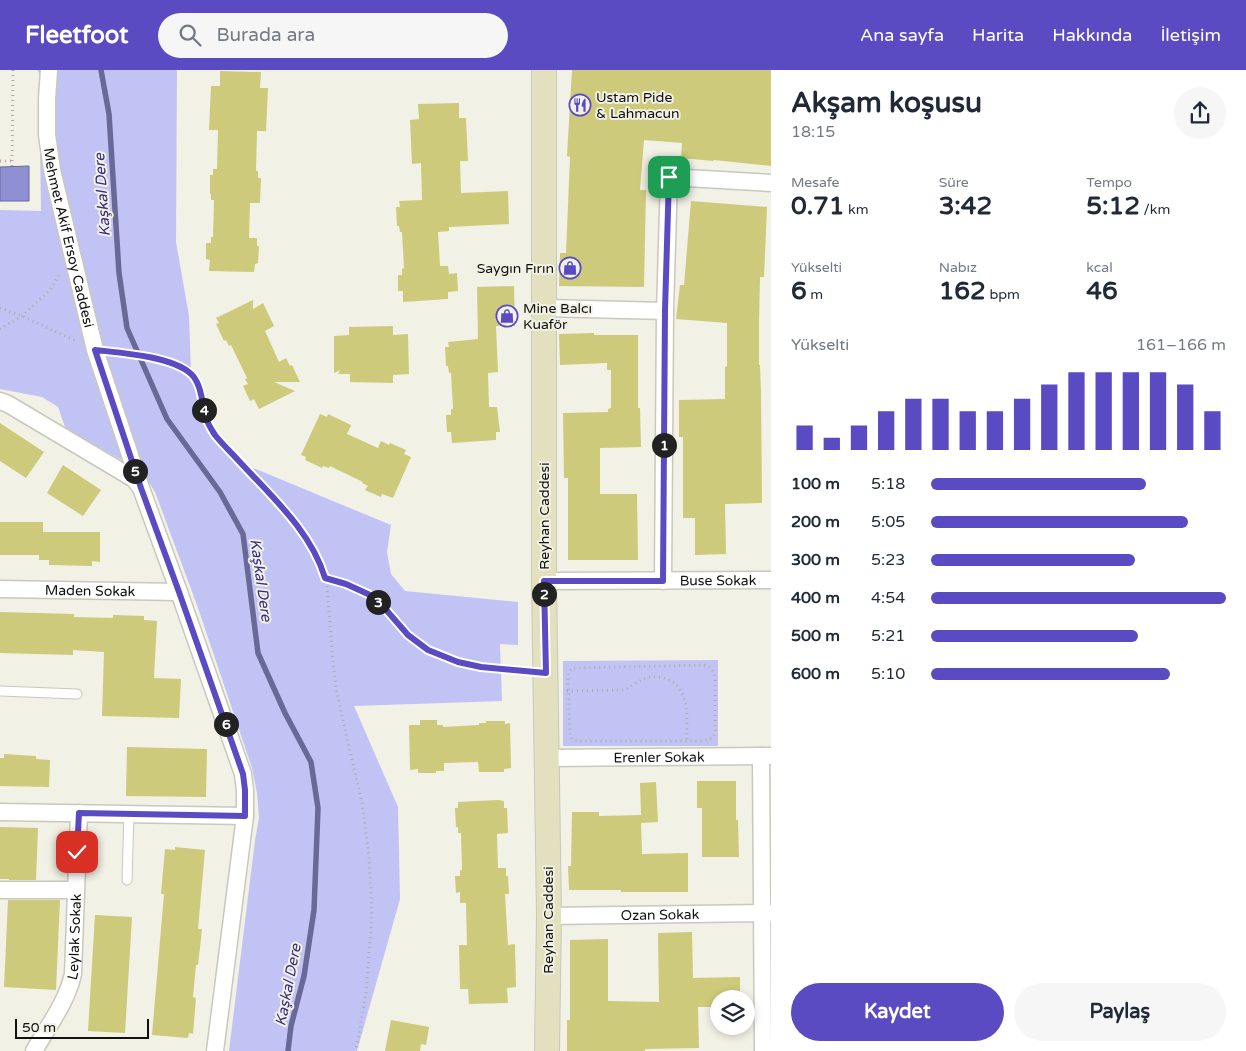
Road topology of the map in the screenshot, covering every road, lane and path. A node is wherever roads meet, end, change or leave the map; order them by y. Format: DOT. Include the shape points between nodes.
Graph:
graph roads {
  1 [pos="13,70"];
  2 [pos="50,70"];
  3 [pos="544,70"];
  4 [pos="0,161"];
  5 [pos="12,161"];
  6 [pos="12,166"];
  7 [pos="771,183"];
  8 [pos="0,308"];
  9 [pos="544,308"];
  10 [pos="665,310"];
  11 [pos="95,350"];
  12 [pos="0,401"];
  13 [pos="141,488"];
  14 [pos="325,578"];
  15 [pos="771,580"];
  16 [pos="544,581"];
  17 [pos="663,581"];
  18 [pos="0,589"];
  19 [pos="179,592"];
  20 [pos="553,685"];
  21 [pos="0,691"];
  22 [pos="77,694"];
  23 [pos="687,749"];
  24 [pos="766,756"];
  25 [pos="547,758"];
  26 [pos="0,812"];
  27 [pos="79,813"];
  28 [pos="129,814"];
  29 [pos="245,816"];
  30 [pos="127,880"];
  31 [pos="0,890"];
  32 [pos="76,890"];
  33 [pos="766,913"];
  34 [pos="549,916"];
  35 [pos="34,1051"];
  36 [pos="215,1051"];
  37 [pos="356,1051"];
  38 [pos="547,1051"];
  39 [pos="763,1051"];
  1 -- 5 [label="path"];
  2 -- 11 [label="street, Mehmet Akif Ersoy Caddesi" via="47,135 52,170"];
  3 -- 9 [label="street, Reyhan Caddesi"];
  4 -- 5 [label="path"];
  5 -- 6 [label="path"];
  7 -- 10 [label="street" via="669,177"];
  8 -- 11 [label="path"];
  9 -- 10 [label="street"];
  9 -- 16 [label="street, Reyhan Caddesi"];
  10 -- 17 [label="street"];
  11 -- 13 [label="street, Mehmet Akif Ersoy Caddesi"];
  11 -- 14 [label="path" via="155,358 180,366 191,374 197,382 206,417 216,436 300,529 312,547"];
  12 -- 13 [label="street" via="134,479"];
  13 -- 19 [label="street, Mehmet Akif Ersoy Caddesi"];
  14 -- 20 [label="path" via="368,594 408,635 428,650 458,662"];
  14 -- 37 [label="path" via="336,688 362,802 369,857 372,916 366,992"];
  15 -- 17 [label="street, Buse Sokak"];
  16 -- 17 [label="street, Buse Sokak"];
  16 -- 20 [label="street, Reyhan Caddesi"];
  18 -- 19 [label="street, Maden Sokak"];
  19 -- 29 [label="street, Mehmet Akif Ersoy Caddesi" via="243,774"];
  20 -- 23 [label="path" via="573,740"];
  20 -- 23 [label="path" via="622,690 649,677 668,679 684,698"];
  20 -- 23 [label="path" via="572,668 704,665 711,668 714,673 716,731 708,740"];
  20 -- 25 [label="street, Reyhan Caddesi"];
  21 -- 22 [label="lane"];
  23 -- 24 [label="street, Erenler Sokak"];
  23 -- 25 [label="street, Erenler Sokak"];
  24 -- 33 [label="street"];
  25 -- 34 [label="street, Reyhan Caddesi"];
  26 -- 27 [label="street"];
  27 -- 28 [label="street"];
  27 -- 32 [label="street, Leylak Sokak"];
  28 -- 29 [label="street"];
  28 -- 30 [label="lane"];
  29 -- 36 [label="street, Mehmet Akif Ersoy Caddesi"];
  31 -- 32 [label="street"];
  32 -- 35 [label="street, Leylak Sokak" via="73,974 66,995"];
  33 -- 34 [label="street, Ozan Sokak"];
  33 -- 39 [label="street"];
  34 -- 38 [label="street, Reyhan Caddesi"];
}
